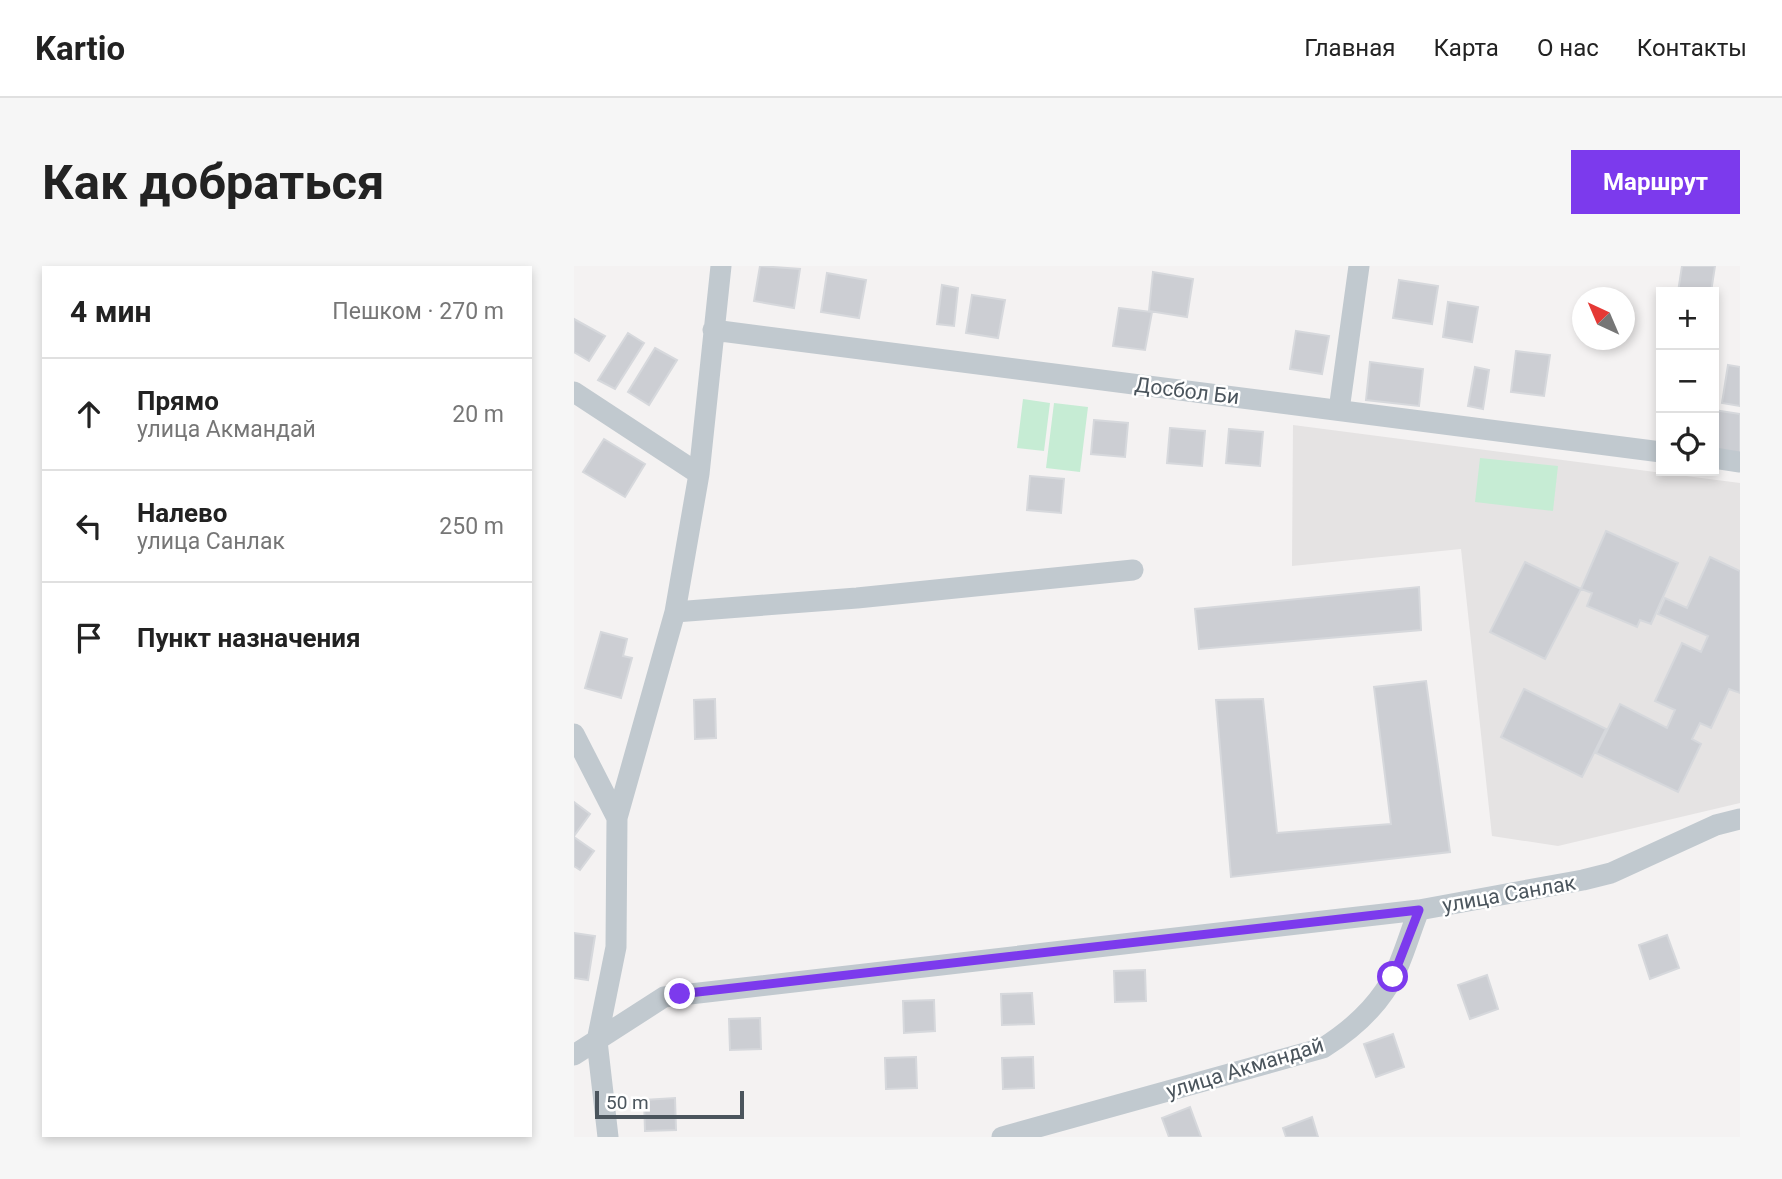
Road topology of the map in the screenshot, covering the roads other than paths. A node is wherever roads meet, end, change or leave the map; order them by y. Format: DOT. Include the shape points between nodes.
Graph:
graph roads {
  1 [pos="721,266"];
  2 [pos="1359,266"];
  3 [pos="713,330"];
  4 [pos="574,392"];
  5 [pos="1339,410"];
  6 [pos="1656,451"];
  7 [pos="1719,459"];
  8 [pos="1740,462"];
  9 [pos="699,474"];
  10 [pos="1133,570"];
  11 [pos="675,612"];
  12 [pos="574,734"];
  13 [pos="617,818"];
  14 [pos="1740,819"];
  15 [pos="1419,910"];
  16 [pos="597,1041"];
  17 [pos="574,1055"];
  18 [pos="608,1137"];
  19 [pos="1002,1137"];
  1 -- 3 [label="street"];
  2 -- 5 [label="street"];
  3 -- 5 [label="street, Досбол Би"];
  3 -- 9 [label="street"];
  4 -- 9 [label="street"];
  5 -- 6 [label="street, Досбол Би"];
  7 -- 8 [label="street"];
  9 -- 11 [label="street"];
  10 -- 11 [label="street"];
  11 -- 13 [label="street"];
  12 -- 13 [label="street"];
  13 -- 16 [label="street" via="616,947"];
  14 -- 15 [label="street, улица Санлак" via="1716,825 1611,873"];
  15 -- 16 [label="street, улица Санлак" via="680,994 664,997"];
  15 -- 19 [label="street, улица Акмандай" via="1383,993 1344,1035 1323,1048"];
  16 -- 17 [label="street, улица Санлак"];
  16 -- 18 [label="street"];
}
